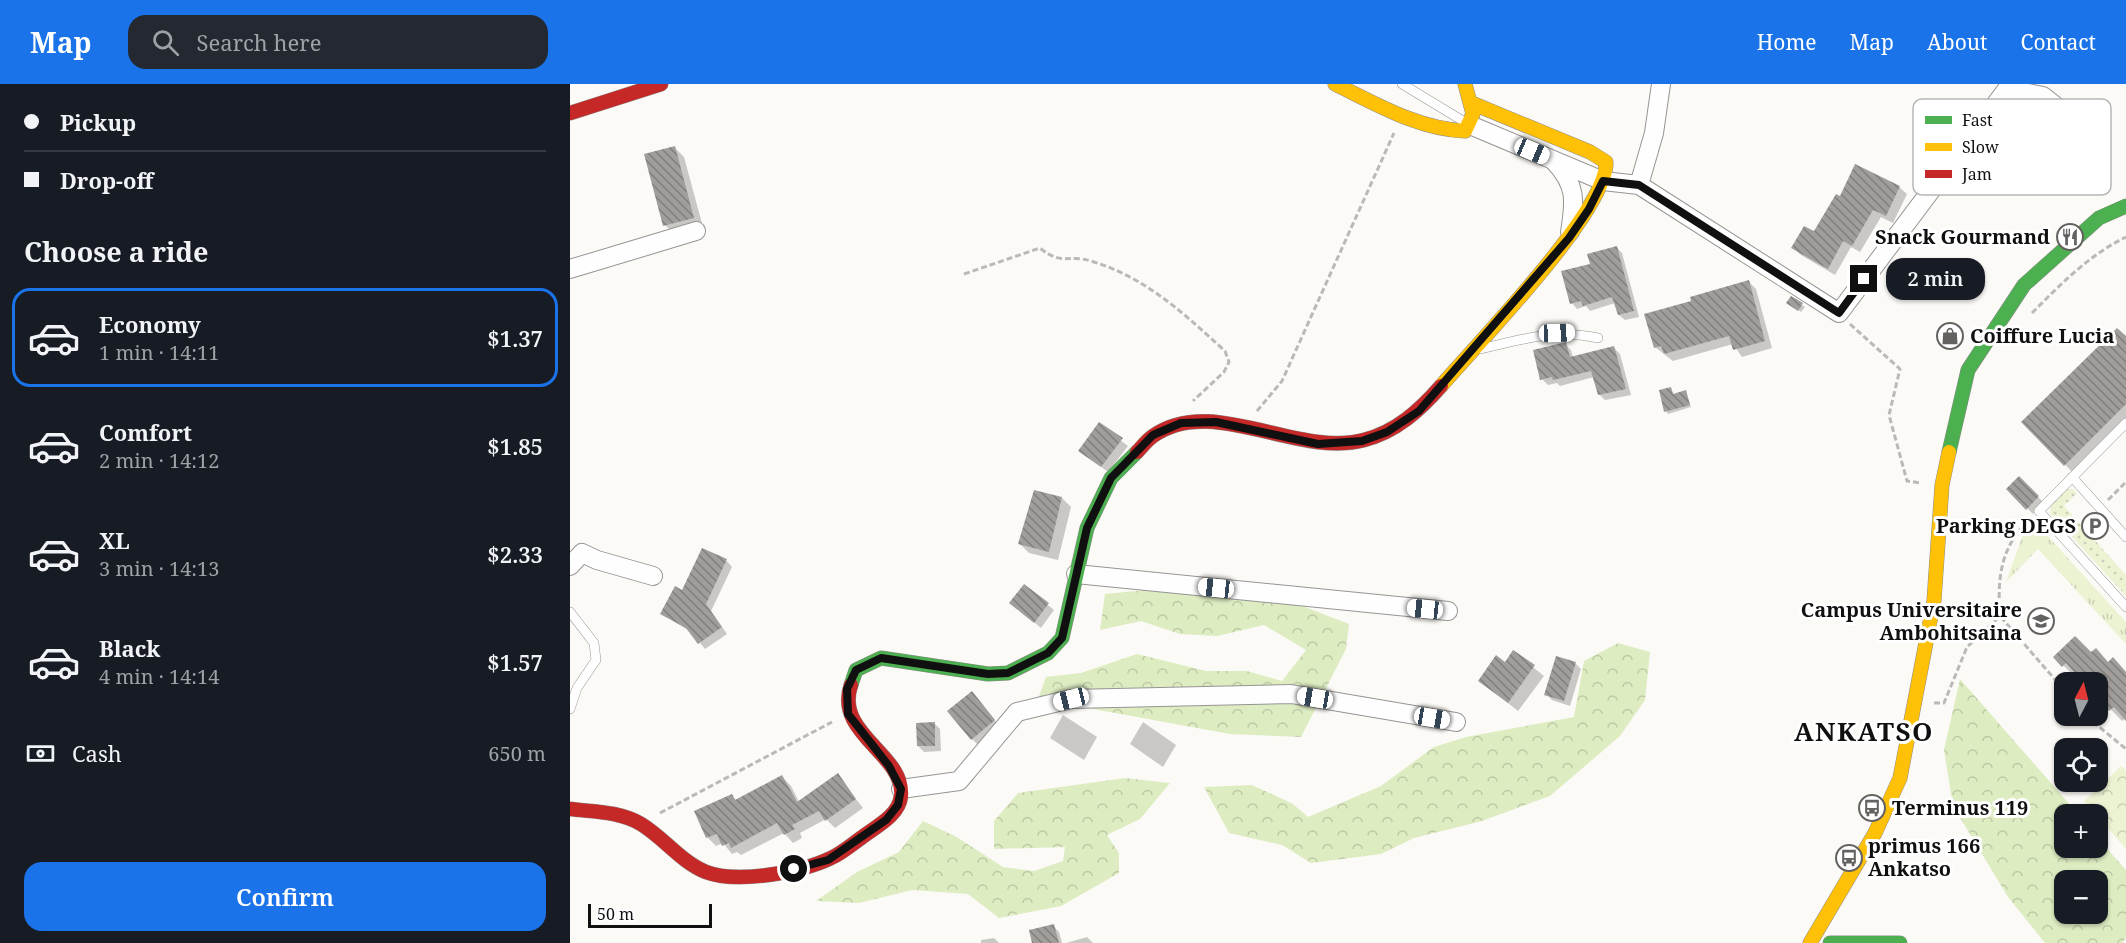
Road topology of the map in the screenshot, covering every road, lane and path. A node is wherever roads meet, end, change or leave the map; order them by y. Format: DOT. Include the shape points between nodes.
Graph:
graph roads {
  1 [pos="661,84"];
  2 [pos="1335,84"];
  3 [pos="1402,84"];
  4 [pos="1465,84"];
  5 [pos="1661,84"];
  6 [pos="2000,99"];
  7 [pos="2047,99"];
  8 [pos="1474,104"];
  9 [pos="570,112"];
  10 [pos="1402,116"];
  11 [pos="1470,125"];
  12 [pos="1553,160"];
  13 [pos="1603,181"];
  14 [pos="1639,185"];
  15 [pos="1928,195"];
  16 [pos="2126,206"];
  17 [pos="696,231"];
  18 [pos="2126,237"];
  19 [pos="1569,238"];
  20 [pos="570,269"];
  21 [pos="964,274"];
  22 [pos="1839,313"];
  23 [pos="2030,315"];
  24 [pos="1598,338"];
  25 [pos="1470,352"];
  26 [pos="1188,404"];
  27 [pos="1256,412"];
  28 [pos="2126,423"];
  29 [pos="2072,477"];
  30 [pos="1907,481"];
  31 [pos="2126,482"];
  32 [pos="2100,508"];
  33 [pos="2038,511"];
  34 [pos="2126,537"];
  35 [pos="570,566"];
  36 [pos="1076,574"];
  37 [pos="653,576"];
  38 [pos="2126,607"];
  39 [pos="1448,611"];
  40 [pos="570,612"];
  41 [pos="2000,616"];
  42 [pos="2054,678"];
  43 [pos="1944,703"];
  44 [pos="570,709"];
  45 [pos="848,714"];
  46 [pos="1456,722"];
  47 [pos="2098,726"];
  48 [pos="2126,749"];
  49 [pos="901,789"];
  50 [pos="570,809"];
  51 [pos="640,823"];
  52 [pos="1845,942"];
  53 [pos="1810,943"];
  54 [pos="1830,943"];
  55 [pos="1900,943"];
  1 -- 9 [label="street"];
  2 -- 10 [label="street"];
  3 -- 11 [label="lane"];
  4 -- 8 [label="street"];
  5 -- 14 [label="street" via="1654,133"];
  6 -- 7 [label="street" via="2007,89"];
  8 -- 11 [label="street"];
  8 -- 13 [label="street" via="1606,162 1608,172"];
  10 -- 11 [label="street" via="1454,131 1465,131"];
  10 -- 27 [label="path" via="1282,381"];
  11 -- 12 [label="street"];
  12 -- 13 [label="street"];
  12 -- 19 [label="street" via="1571,184"];
  13 -- 14 [label="street"];
  13 -- 19 [label="street"];
  14 -- 22 [label="street"];
  15 -- 22 [label="street"];
  16 -- 53 [label="street" via="2099,218 2024,285 1968,370 1942,485 1934,601 1900,778 1875,833"];
  17 -- 20 [label="street"];
  18 -- 23 [label="path" via="2103,249"];
  19 -- 25 [label="street"];
  21 -- 26 [label="path" via="1040,248 1053,259 1090,260 1165,297 1225,351 1229,362 1224,372"];
  22 -- 30 [label="path" via="1900,369 1889,415"];
  24 -- 25 [label="lane" via="1574,333 1540,334"];
  25 -- 36 [label="street" via="1419,411 1387,432 1362,441 1318,444 1216,422 1181,423 1153,435 1111,478 1087,528"];
  28 -- 29 [label="lane"];
  29 -- 32 [label="lane"];
  29 -- 33 [label="lane"];
  31 -- 32 [label="path"];
  32 -- 34 [label="lane"];
  33 -- 38 [label="lane"];
  33 -- 41 [label="path" via="2018,530 2004,554 1998,588"];
  35 -- 37 [label="street" via="582,553"];
  36 -- 39 [label="street"];
  36 -- 45 [label="street" via="1062,638 1048,653 1008,673 988,674 881,658 856,670 847,689"];
  40 -- 44 [label="lane" via="594,643 596,660 577,688"];
  41 -- 42 [label="path"];
  41 -- 43 [label="path" via="1966,647"];
  45 -- 49 [label="street" via="889,766"];
  45 -- 51 [label="path"];
  46 -- 49 [label="street" via="1291,694 1071,699 1017,712 959,781"];
  47 -- 48 [label="path"];
  49 -- 51 [label="street" via="898,805 886,820 828,860 777,873 708,873 680,857"];
  50 -- 51 [label="street" via="619,815"];
  52 -- 54 [label="street"];
  52 -- 55 [label="street"];
}
